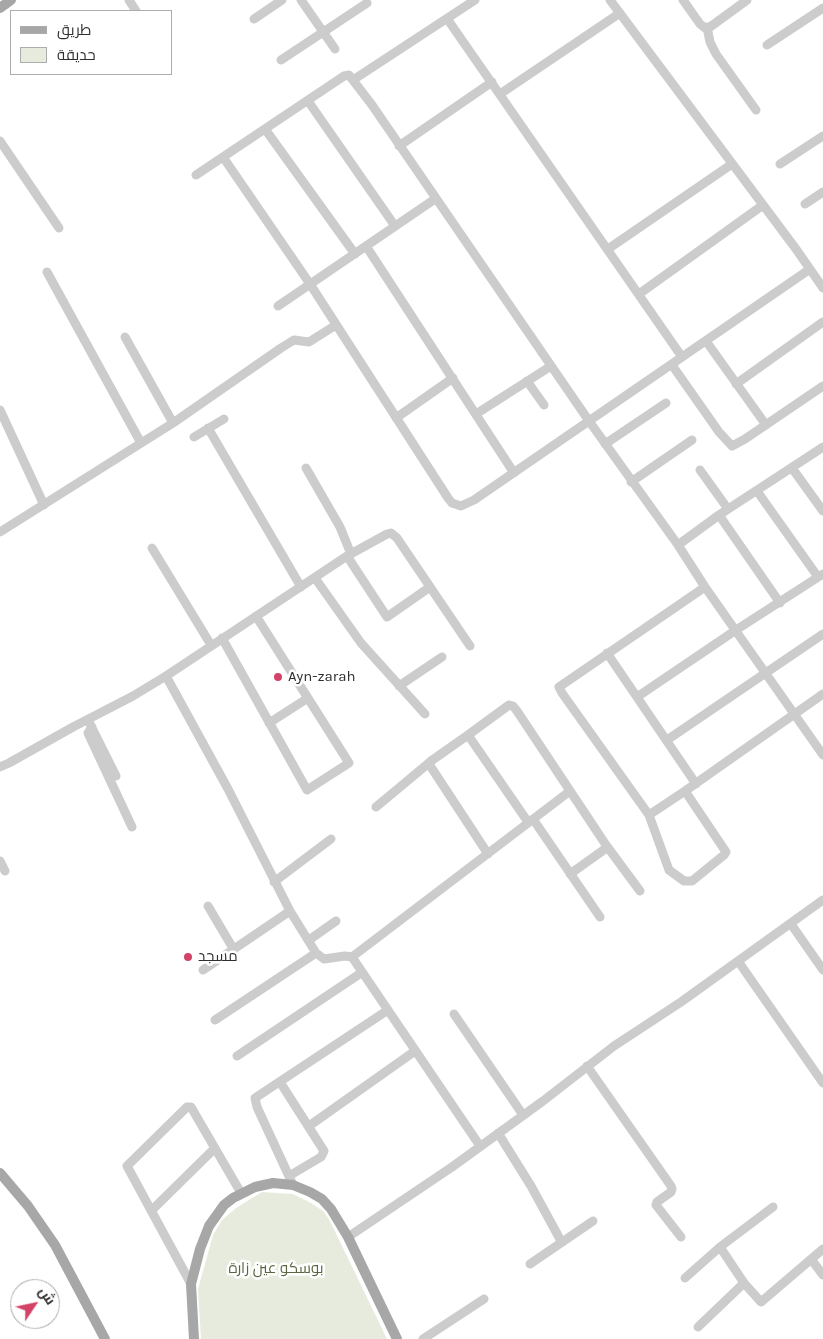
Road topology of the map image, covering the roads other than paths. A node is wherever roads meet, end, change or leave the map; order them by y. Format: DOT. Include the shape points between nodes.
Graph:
graph roads {
  1 [pos="11,0"];
  2 [pos="282,0"];
  3 [pos="301,0"];
  4 [pos="475,0"];
  5 [pos="610,0"];
  6 [pos="684,0"];
  7 [pos="743,1"];
  8 [pos="367,3"];
  9 [pos="0,8"];
  10 [pos="823,8"];
  11 [pos="620,13"];
  12 [pos="254,19"];
  13 [pos="448,20"];
  14 [pos="707,27"];
  15 [pos="324,32"];
  16 [pos="767,45"];
  17 [pos="335,49"];
  18 [pos="281,60"];
  19 [pos="353,80"];
  20 [pos="492,82"];
  21 [pos="500,94"];
  22 [pos="308,101"];
  23 [pos="756,110"];
  24 [pos="265,130"];
  25 [pos="823,136"];
  26 [pos="0,141"];
  27 [pos="399,146"];
  28 [pos="223,157"];
  29 [pos="732,164"];
  30 [pos="780,164"];
  31 [pos="196,175"];
  32 [pos="823,192"];
  33 [pos="435,199"];
  34 [pos="805,204"];
  35 [pos="763,205"];
  36 [pos="395,226"];
  37 [pos="59,228"];
  38 [pos="366,246"];
  39 [pos="608,249"];
  40 [pos="355,254"];
  41 [pos="810,269"];
  42 [pos="47,272"];
  43 [pos="310,284"];
  44 [pos="823,288"];
  45 [pos="639,294"];
  46 [pos="278,306"];
  47 [pos="823,322"];
  48 [pos="336,325"];
  49 [pos="125,337"];
  50 [pos="706,341"];
  51 [pos="682,357"];
  52 [pos="672,365"];
  53 [pos="551,366"];
  54 [pos="453,378"];
  55 [pos="528,381"];
  56 [pos="736,384"];
  57 [pos="823,386"];
  58 [pos="666,403"];
  59 [pos="544,405"];
  60 [pos="0,410"];
  61 [pos="476,414"];
  62 [pos="396,418"];
  63 [pos="224,419"];
  64 [pos="589,422"];
  65 [pos="173,423"];
  66 [pos="766,425"];
  67 [pos="208,428"];
  68 [pos="194,437"];
  69 [pos="692,440"];
  70 [pos="141,443"];
  71 [pos="605,444"];
  72 [pos="823,447"];
  73 [pos="306,468"];
  74 [pos="792,468"];
  75 [pos="700,470"];
  76 [pos="514,473"];
  77 [pos="631,482"];
  78 [pos="757,491"];
  79 [pos="44,505"];
  80 [pos="728,509"];
  81 [pos="823,511"];
  82 [pos="719,515"];
  83 [pos="0,532"];
  84 [pos="678,545"];
  85 [pos="152,548"];
  86 [pos="349,555"];
  87 [pos="820,576"];
  88 [pos="315,578"];
  89 [pos="301,587"];
  90 [pos="430,587"];
  91 [pos="705,587"];
  92 [pos="780,603"];
  93 [pos="256,616"];
  94 [pos="736,630"];
  95 [pos="823,634"];
  96 [pos="222,638"];
  97 [pos="211,646"];
  98 [pos="470,646"];
  99 [pos="607,653"];
  100 [pos="442,657"];
  101 [pos="765,673"];
  102 [pos="166,676"];
  103 [pos="399,686"];
  104 [pos="823,694"];
  105 [pos="637,697"];
  106 [pos="308,698"];
  107 [pos="425,714"];
  108 [pos="793,714"];
  109 [pos="90,723"];
  110 [pos="269,723"];
  111 [pos="468,735"];
  112 [pos="667,740"];
  113 [pos="823,755"];
  114 [pos="430,762"];
  115 [pos="0,767"];
  116 [pos="116,776"];
  117 [pos="696,784"];
  118 [pos="570,790"];
  119 [pos="685,792"];
  120 [pos="376,807"];
  121 [pos="649,815"];
  122 [pos="531,821"];
  123 [pos="132,827"];
  124 [pos="331,839"];
  125 [pos="606,845"];
  126 [pos="488,854"];
  127 [pos="0,861"];
  128 [pos="5,871"];
  129 [pos="570,874"];
  130 [pos="274,882"];
  131 [pos="640,891"];
  132 [pos="823,900"];
  133 [pos="208,906"];
  134 [pos="290,910"];
  135 [pos="600,917"];
  136 [pos="336,921"];
  137 [pos="791,924"];
  138 [pos="309,940"];
  139 [pos="234,950"];
  140 [pos="316,953"];
  141 [pos="352,957"];
  142 [pos="738,961"];
  143 [pos="203,970"];
  144 [pos="823,970"];
  145 [pos="361,972"];
  146 [pos="388,1010"];
  147 [pos="454,1014"];
  148 [pos="215,1020"];
  149 [pos="415,1051"];
  150 [pos="237,1056"];
  151 [pos="587,1066"];
  152 [pos="280,1082"];
  153 [pos="823,1083"];
  154 [pos="523,1115"];
  155 [pos="309,1126"];
  156 [pos="498,1133"];
  157 [pos="480,1146"];
  158 [pos="216,1148"];
  159 [pos="0,1173"];
  160 [pos="291,1181"];
  161 [pos="240,1193"];
  162 [pos="773,1207"];
  163 [pos="152,1210"];
  164 [pos="593,1221"];
  165 [pos="348,1237"];
  166 [pos="681,1237"];
  167 [pos="561,1241"];
  168 [pos="720,1247"];
  169 [pos="823,1249"];
  170 [pos="811,1259"];
  171 [pos="530,1264"];
  172 [pos="823,1275"];
  173 [pos="685,1278"];
  174 [pos="744,1283"];
  175 [pos="191,1284"];
  176 [pos="484,1298"];
  177 [pos="698,1327"];
  178 [pos="105,1339"];
  179 [pos="194,1339"];
  180 [pos="396,1339"];
  181 [pos="423,1339"];
  1 -- 9 [label="main road"];
  2 -- 12 [label="street"];
  3 -- 15 [label="street"];
  4 -- 13 [label="street"];
  5 -- 11 [label="street"];
  6 -- 14 [label="street" via="700,24"];
  7 -- 14 [label="street"];
  8 -- 15 [label="street"];
  10 -- 16 [label="street"];
  11 -- 21 [label="street"];
  11 -- 29 [label="street"];
  13 -- 19 [label="street"];
  13 -- 20 [label="street"];
  14 -- 23 [label="street" via="716,54"];
  15 -- 17 [label="street"];
  15 -- 18 [label="street"];
  19 -- 22 [label="street" via="346,75"];
  19 -- 27 [label="street"];
  20 -- 21 [label="street"];
  20 -- 27 [label="street"];
  21 -- 39 [label="street"];
  22 -- 24 [label="street"];
  22 -- 36 [label="street"];
  24 -- 28 [label="street"];
  24 -- 40 [label="street"];
  25 -- 30 [label="street"];
  26 -- 37 [label="street"];
  27 -- 33 [label="street"];
  28 -- 31 [label="street"];
  28 -- 43 [label="street"];
  29 -- 35 [label="street"];
  29 -- 39 [label="street"];
  32 -- 34 [label="street"];
  33 -- 36 [label="street"];
  33 -- 53 [label="street"];
  35 -- 41 [label="street"];
  35 -- 45 [label="street"];
  36 -- 38 [label="street"];
  38 -- 40 [label="street"];
  38 -- 54 [label="street"];
  39 -- 45 [label="street"];
  40 -- 43 [label="street"];
  41 -- 44 [label="street"];
  41 -- 50 [label="street"];
  42 -- 70 [label="street"];
  43 -- 46 [label="street"];
  43 -- 48 [label="street"];
  45 -- 51 [label="street"];
  47 -- 56 [label="street"];
  48 -- 62 [label="street"];
  48 -- 65 [label="street" via="309,342 294,340"];
  49 -- 65 [label="street"];
  50 -- 51 [label="street"];
  50 -- 56 [label="street"];
  51 -- 52 [label="street"];
  52 -- 64 [label="street"];
  52 -- 66 [label="street" via="732,446"];
  53 -- 55 [label="street"];
  53 -- 64 [label="street"];
  54 -- 61 [label="street"];
  54 -- 62 [label="street"];
  55 -- 59 [label="street"];
  55 -- 61 [label="street"];
  56 -- 66 [label="street"];
  57 -- 66 [label="street"];
  58 -- 71 [label="street"];
  60 -- 79 [label="street"];
  61 -- 76 [label="street"];
  62 -- 76 [label="street" via="448,498 456,505 467,505"];
  63 -- 67 [label="street"];
  64 -- 71 [label="street"];
  64 -- 76 [label="street"];
  65 -- 70 [label="street"];
  67 -- 68 [label="street"];
  67 -- 89 [label="street"];
  69 -- 77 [label="street"];
  70 -- 79 [label="street"];
  71 -- 77 [label="street"];
  72 -- 74 [label="street"];
  73 -- 86 [label="street" via="340,527"];
  74 -- 78 [label="street"];
  74 -- 81 [label="street"];
  75 -- 80 [label="street"];
  77 -- 84 [label="street"];
  78 -- 80 [label="street"];
  78 -- 87 [label="street"];
  79 -- 83 [label="street"];
  80 -- 82 [label="street"];
  82 -- 84 [label="street"];
  82 -- 92 [label="street"];
  84 -- 91 [label="street"];
  85 -- 97 [label="street"];
  86 -- 88 [label="street"];
  86 -- 90 [label="street" via="391,533"];
  86 -- 90 [label="street" via="387,617"];
  87 -- 92 [label="street"];
  88 -- 89 [label="street"];
  88 -- 103 [label="street" via="361,642"];
  89 -- 93 [label="street"];
  90 -- 98 [label="street"];
  91 -- 94 [label="street"];
  91 -- 99 [label="street"];
  92 -- 94 [label="street"];
  93 -- 96 [label="street"];
  93 -- 106 [label="street"];
  94 -- 101 [label="street"];
  94 -- 105 [label="street"];
  95 -- 101 [label="street"];
  96 -- 97 [label="street"];
  96 -- 110 [label="street"];
  97 -- 102 [label="street"];
  99 -- 105 [label="street"];
  99 -- 121 [label="street" via="561,685 560,690"];
  100 -- 103 [label="street"];
  101 -- 108 [label="street"];
  101 -- 112 [label="street"];
  102 -- 109 [label="street"];
  102 -- 130 [label="street"];
  103 -- 107 [label="street"];
  104 -- 108 [label="street"];
  105 -- 112 [label="street"];
  106 -- 110 [label="street"];
  106 -- 110 [label="street" via="349,763 307,790"];
  108 -- 113 [label="street"];
  108 -- 117 [label="street"];
  109 -- 115 [label="street"];
  109 -- 116 [label="street"];
  109 -- 123 [label="street" via="88,733"];
  111 -- 114 [label="street"];
  111 -- 118 [label="street" via="506,706 512,706"];
  111 -- 122 [label="street"];
  112 -- 117 [label="street"];
  114 -- 120 [label="street"];
  114 -- 126 [label="street"];
  117 -- 119 [label="street"];
  118 -- 122 [label="street"];
  118 -- 125 [label="street"];
  119 -- 121 [label="street"];
  119 -- 121 [label="street" via="726,852 692,881 684,880 669,870"];
  122 -- 126 [label="street"];
  122 -- 129 [label="street"];
  124 -- 130 [label="street"];
  125 -- 129 [label="street"];
  125 -- 131 [label="street"];
  126 -- 141 [label="street"];
  127 -- 128 [label="street"];
  129 -- 135 [label="street"];
  130 -- 134 [label="street"];
  132 -- 137 [label="street"];
  133 -- 139 [label="street"];
  134 -- 138 [label="street"];
  134 -- 139 [label="street"];
  136 -- 138 [label="street"];
  137 -- 142 [label="street"];
  137 -- 144 [label="street"];
  138 -- 140 [label="street"];
  139 -- 143 [label="street"];
  140 -- 141 [label="street" via="324,959"];
  140 -- 148 [label="street"];
  141 -- 145 [label="street"];
  142 -- 151 [label="street"];
  142 -- 153 [label="street"];
  145 -- 146 [label="street"];
  145 -- 150 [label="street"];
  146 -- 149 [label="street"];
  146 -- 152 [label="street"];
  147 -- 154 [label="street"];
  149 -- 155 [label="street"];
  149 -- 157 [label="street"];
  151 -- 154 [label="street"];
  151 -- 166 [label="street" via="671,1186 671,1192 656,1205"];
  152 -- 155 [label="street"];
  152 -- 160 [label="street" via="258,1095 256,1102"];
  154 -- 156 [label="street"];
  155 -- 160 [label="street" via="324,1154"];
  156 -- 157 [label="street"];
  156 -- 167 [label="street"];
  157 -- 165 [label="street"];
  158 -- 161 [label="street"];
  158 -- 163 [label="street"];
  158 -- 163 [label="street" via="191,1107 187,1107 127,1166"];
  159 -- 178 [label="main road" via="55,1245"];
  160 -- 161 [label="main road"];
  160 -- 165 [label="main road" via="322,1199"];
  161 -- 175 [label="main road" via="224,1205 209,1226"];
  162 -- 168 [label="street"];
  163 -- 175 [label="street"];
  164 -- 167 [label="street"];
  165 -- 180 [label="main road"];
  167 -- 171 [label="street"];
  168 -- 173 [label="street"];
  168 -- 174 [label="street"];
  169 -- 170 [label="street"];
  170 -- 172 [label="street"];
  170 -- 174 [label="street" via="761,1302"];
  174 -- 177 [label="street"];
  175 -- 179 [label="main road"];
  176 -- 181 [label="street"];
}
